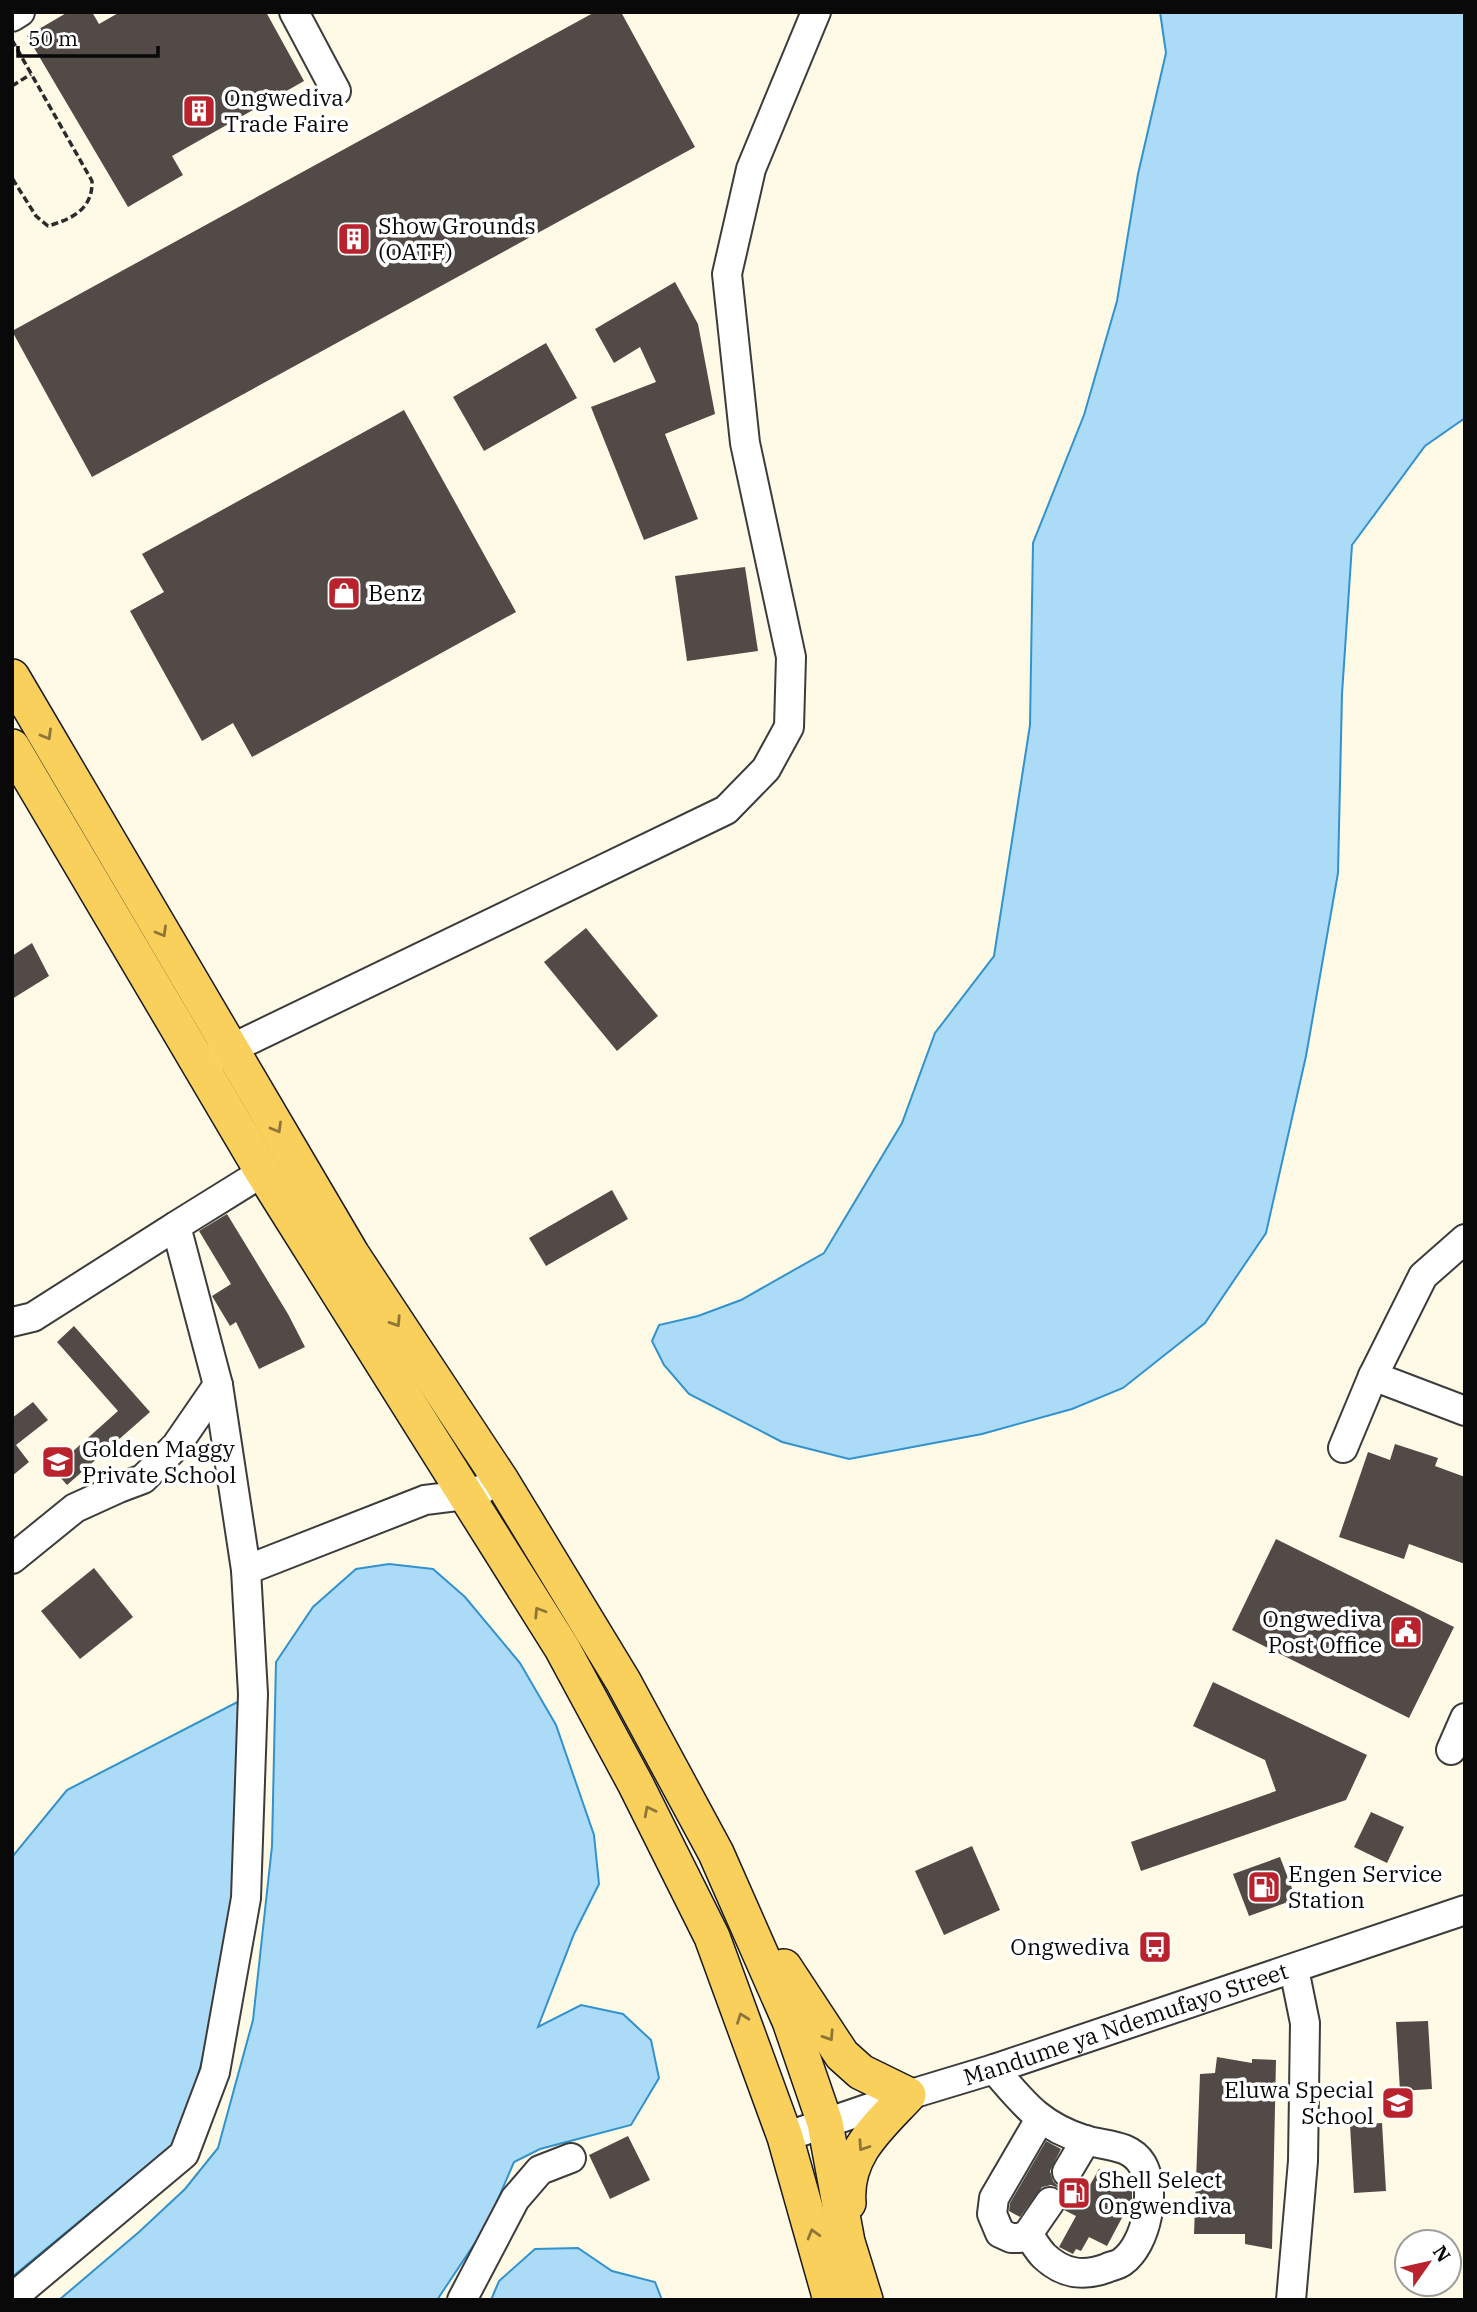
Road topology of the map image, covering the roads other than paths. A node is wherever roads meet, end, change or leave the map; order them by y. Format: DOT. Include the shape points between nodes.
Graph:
graph roads {
  1 [pos="20,12"];
  2 [pos="294,12"];
  3 [pos="816,12"];
  4 [pos="12,17"];
  5 [pos="336,91"];
  6 [pos="12,677"];
  7 [pos="12,747"];
  8 [pos="231,1049"];
  9 [pos="199,1063"];
  10 [pos="263,1172"];
  11 [pos="176,1226"];
  12 [pos="1465,1239"];
  13 [pos="12,1322"];
  14 [pos="1373,1376"];
  15 [pos="218,1385"];
  16 [pos="1465,1410"];
  17 [pos="1343,1448"];
  18 [pos="502,1482"];
  19 [pos="465,1494"];
  20 [pos="12,1559"];
  21 [pos="246,1570"];
  22 [pos="1465,1718"];
  23 [pos="1451,1750"];
  24 [pos="716,1853"];
  25 [pos="1465,1910"];
  26 [pos="1294,1969"];
  27 [pos="994,2069"];
  28 [pos="908,2095"];
  29 [pos="1040,2119"];
  30 [pos="825,2123"];
  31 [pos="785,2137"];
  32 [pos="1086,2140"];
  33 [pos="571,2158"];
  34 [pos="1067,2172"];
  35 [pos="1050,2202"];
  36 [pos="1028,2234"];
  37 [pos="856,2266"];
  38 [pos="12,2298"];
  39 [pos="462,2300"];
  40 [pos="831,2300"];
  41 [pos="865,2300"];
  42 [pos="1291,2300"];
  1 -- 4 [label="street"];
  2 -- 5 [label="street"];
  3 -- 8 [label="street" via="751,169 727,274 745,443 791,657 789,727 766,769 726,810"];
  6 -- 8 [label="main road, one-way"];
  7 -- 9 [label="main road"];
  8 -- 9 [label="street"];
  8 -- 18 [label="main road, one-way" via="352,1255"];
  9 -- 10 [label="main road"];
  10 -- 11 [label="street"];
  10 -- 19 [label="main road"];
  11 -- 13 [label="street" via="33,1317"];
  11 -- 15 [label="street"];
  12 -- 14 [label="street" via="1423,1276"];
  14 -- 16 [label="street"];
  14 -- 17 [label="street"];
  15 -- 20 [label="street" via="176,1446 143,1479 75,1508"];
  15 -- 21 [label="street"];
  18 -- 19 [label="street"];
  18 -- 24 [label="main road" via="623,1681"];
  19 -- 21 [label="street" via="425,1500"];
  31 -- 19 [label="main road, one-way" via="712,1937 562,1648"];
  21 -- 38 [label="street" via="253,1694 246,1898 215,2072 184,2154"];
  22 -- 23 [label="street"];
  24 -- 28 [label="main road, one-way" via="842,2055 861,2072"];
  24 -- 30 [label="main road" via="790,2021"];
  25 -- 26 [label="street, Mandume ya Ndemufayo Street"];
  26 -- 27 [label="street, Mandume ya Ndemufayo Street"];
  26 -- 42 [label="street" via="1304,2023 1303,2161"];
  27 -- 28 [label="street, Mandume ya Ndemufayo Street"];
  27 -- 29 [label="street"];
  28 -- 30 [label="street, Mandume ya Ndemufayo Street"];
  28 -- 37 [label="main road, one-way" via="853,2161 848,2198"];
  29 -- 32 [label="street"];
  29 -- 36 [label="street" via="995,2198 992,2214 1000,2232 1011,2238"];
  30 -- 31 [label="street, Mandume ya Ndemufayo Street"];
  30 -- 37 [label="main road" via="847,2242"];
  40 -- 31 [label="main road, one-way"];
  32 -- 34 [label="street"];
  32 -- 36 [label="street" via="1129,2151 1141,2163 1150,2186 1147,2216 1136,2245 1122,2262 1082,2275 1060,2268"];
  33 -- 39 [label="street" via="540,2170 515,2199"];
  35 -- 36 [label="street"];
  37 -- 41 [label="main road"];
}
